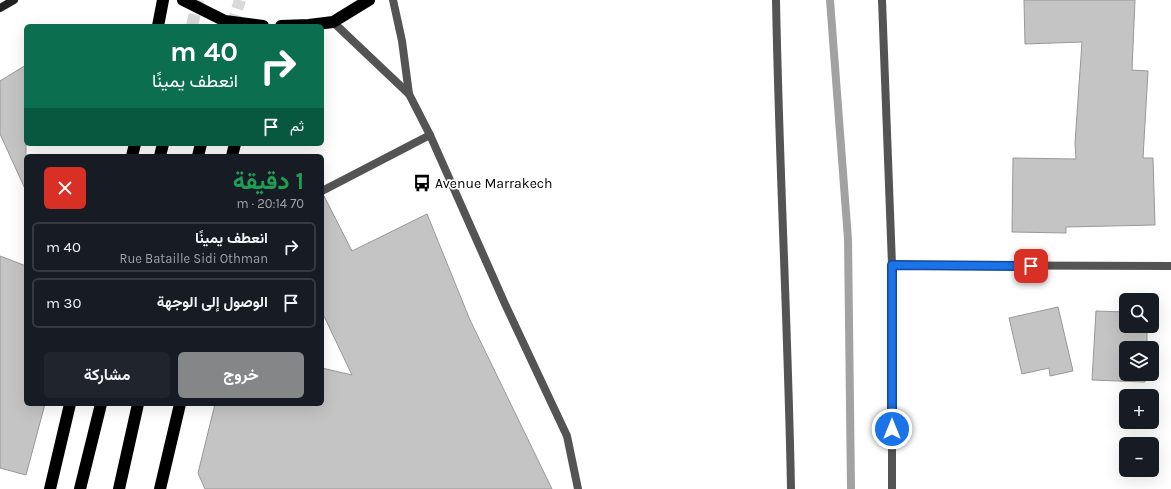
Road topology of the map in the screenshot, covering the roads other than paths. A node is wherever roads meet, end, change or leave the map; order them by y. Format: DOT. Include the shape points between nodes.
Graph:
graph roads {
  1 [pos="14,0"];
  2 [pos="164,0"];
  3 [pos="183,0"];
  4 [pos="369,0"];
  5 [pos="393,0"];
  6 [pos="776,0"];
  7 [pos="882,0"];
  8 [pos="0,8"];
  9 [pos="333,22"];
  10 [pos="158,24"];
  11 [pos="248,24"];
  12 [pos="317,24"];
  13 [pos="408,94"];
  14 [pos="430,135"];
  15 [pos="324,191"];
  16 [pos="892,265"];
  17 [pos="1171,266"];
  18 [pos="70,406"];
  19 [pos="101,406"];
  20 [pos="138,406"];
  21 [pos="180,406"];
  22 [pos="50,489"];
  23 [pos="80,489"];
  24 [pos="119,489"];
  25 [pos="160,489"];
  26 [pos="578,489"];
  27 [pos="791,489"];
  28 [pos="892,489"];
  1 -- 8 [label="main road"];
  2 -- 10 [label="highway"];
  3 -- 11 [label="highway" via="225,21"];
  4 -- 9 [label="highway"];
  5 -- 13 [label="street" via="402,41"];
  6 -- 27 [label="street"];
  7 -- 16 [label="street"];
  9 -- 12 [label="highway"];
  9 -- 13 [label="street"];
  13 -- 14 [label="street"];
  14 -- 15 [label="street"];
  14 -- 26 [label="street" via="567,436"];
  16 -- 17 [label="street"];
  16 -- 28 [label="street"];
  18 -- 22 [label="highway"];
  19 -- 23 [label="highway"];
  20 -- 24 [label="highway"];
  21 -- 25 [label="highway"];
}
